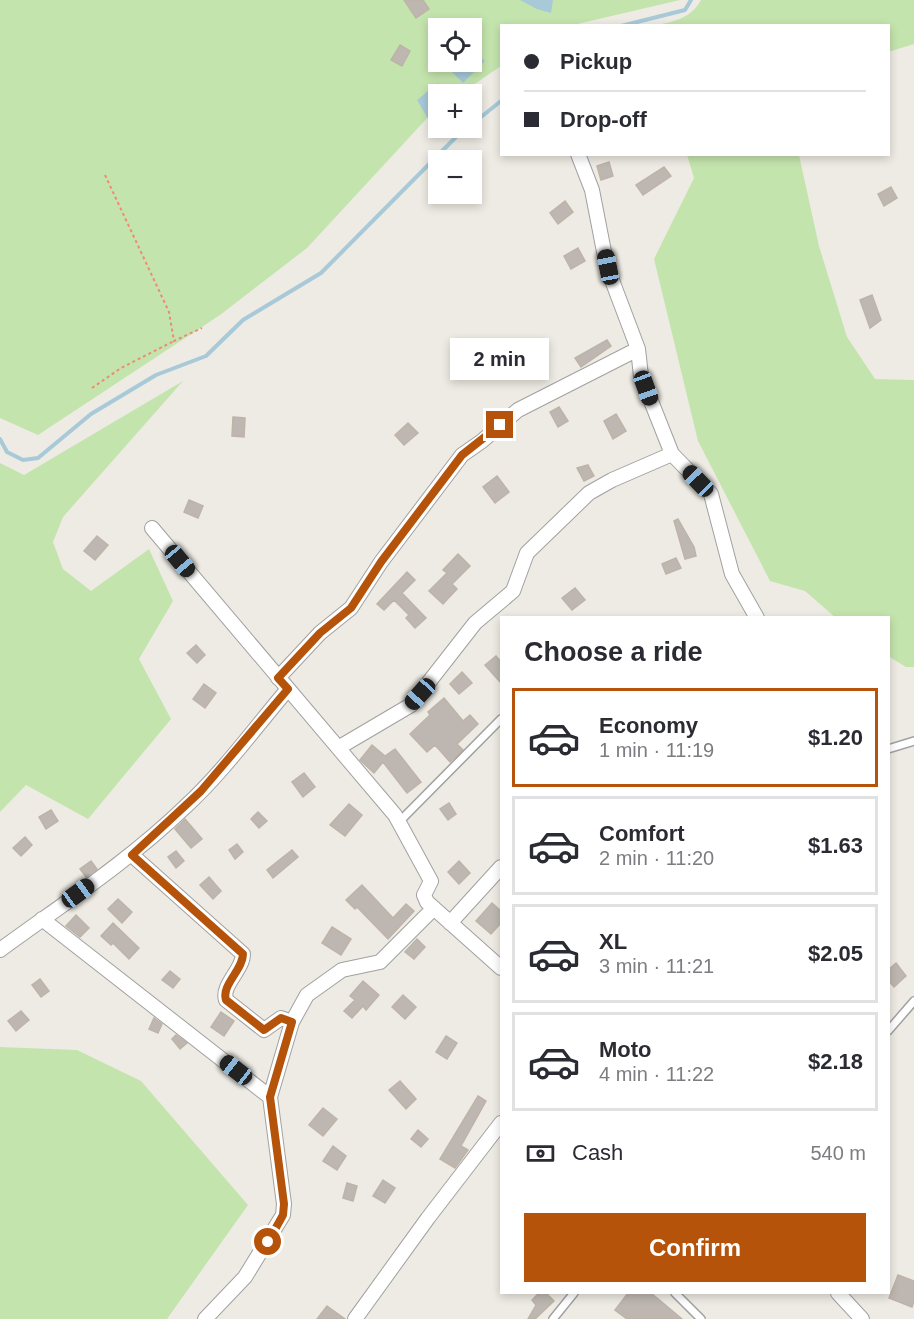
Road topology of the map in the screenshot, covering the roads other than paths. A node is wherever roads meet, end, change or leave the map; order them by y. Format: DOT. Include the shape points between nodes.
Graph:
graph roads {
  1 [pos="579,156"];
  2 [pos="638,349"];
  3 [pos="672,454"];
  4 [pos="152,528"];
  5 [pos="756,616"];
  6 [pos="278,678"];
  7 [pos="288,689"];
  8 [pos="500,720"];
  9 [pos="914,741"];
  10 [pos="338,748"];
  11 [pos="890,748"];
  12 [pos="399,822"];
  13 [pos="132,855"];
  14 [pos="500,868"];
  15 [pos="434,908"];
  16 [pos="42,919"];
  17 [pos="450,923"];
  18 [pos="0,950"];
  19 [pos="500,967"];
  20 [pos="914,1001"];
  21 [pos="292,1022"];
  22 [pos="890,1029"];
  23 [pos="270,1097"];
  24 [pos="500,1124"];
  25 [pos="573,1294"];
  26 [pos="676,1294"];
  27 [pos="839,1294"];
  28 [pos="205,1319"];
  29 [pos="355,1319"];
  30 [pos="553,1319"];
  31 [pos="701,1319"];
  32 [pos="862,1319"];
  1 -- 2 [label="street" via="592,190 608,267"];
  2 -- 3 [label="street" via="642,376"];
  2 -- 6 [label="street" via="518,410 462,455 351,608 320,633"];
  3 -- 5 [label="street" via="711,494 732,574"];
  3 -- 10 [label="street" via="589,493 527,553 513,591 475,622 411,705"];
  4 -- 6 [label="street"];
  6 -- 7 [label="street"];
  7 -- 10 [label="street"];
  7 -- 13 [label="street" via="201,791"];
  8 -- 12 [label="lane"];
  9 -- 11 [label="lane"];
  10 -- 12 [label="street"];
  12 -- 15 [label="street" via="431,881 424,895"];
  13 -- 16 [label="street"];
  13 -- 21 [label="street" via="243,954 225,992 226,1000 264,1030 281,1018"];
  14 -- 17 [label="street"];
  15 -- 17 [label="street"];
  15 -- 21 [label="street" via="380,962 342,970 307,994"];
  16 -- 18 [label="street"];
  16 -- 23 [label="street"];
  17 -- 19 [label="street"];
  20 -- 22 [label="lane"];
  21 -- 23 [label="street"];
  23 -- 28 [label="street" via="283,1215 245,1277"];
  24 -- 29 [label="street"];
  25 -- 30 [label="lane"];
  26 -- 31 [label="lane"];
  27 -- 32 [label="street"];
}
